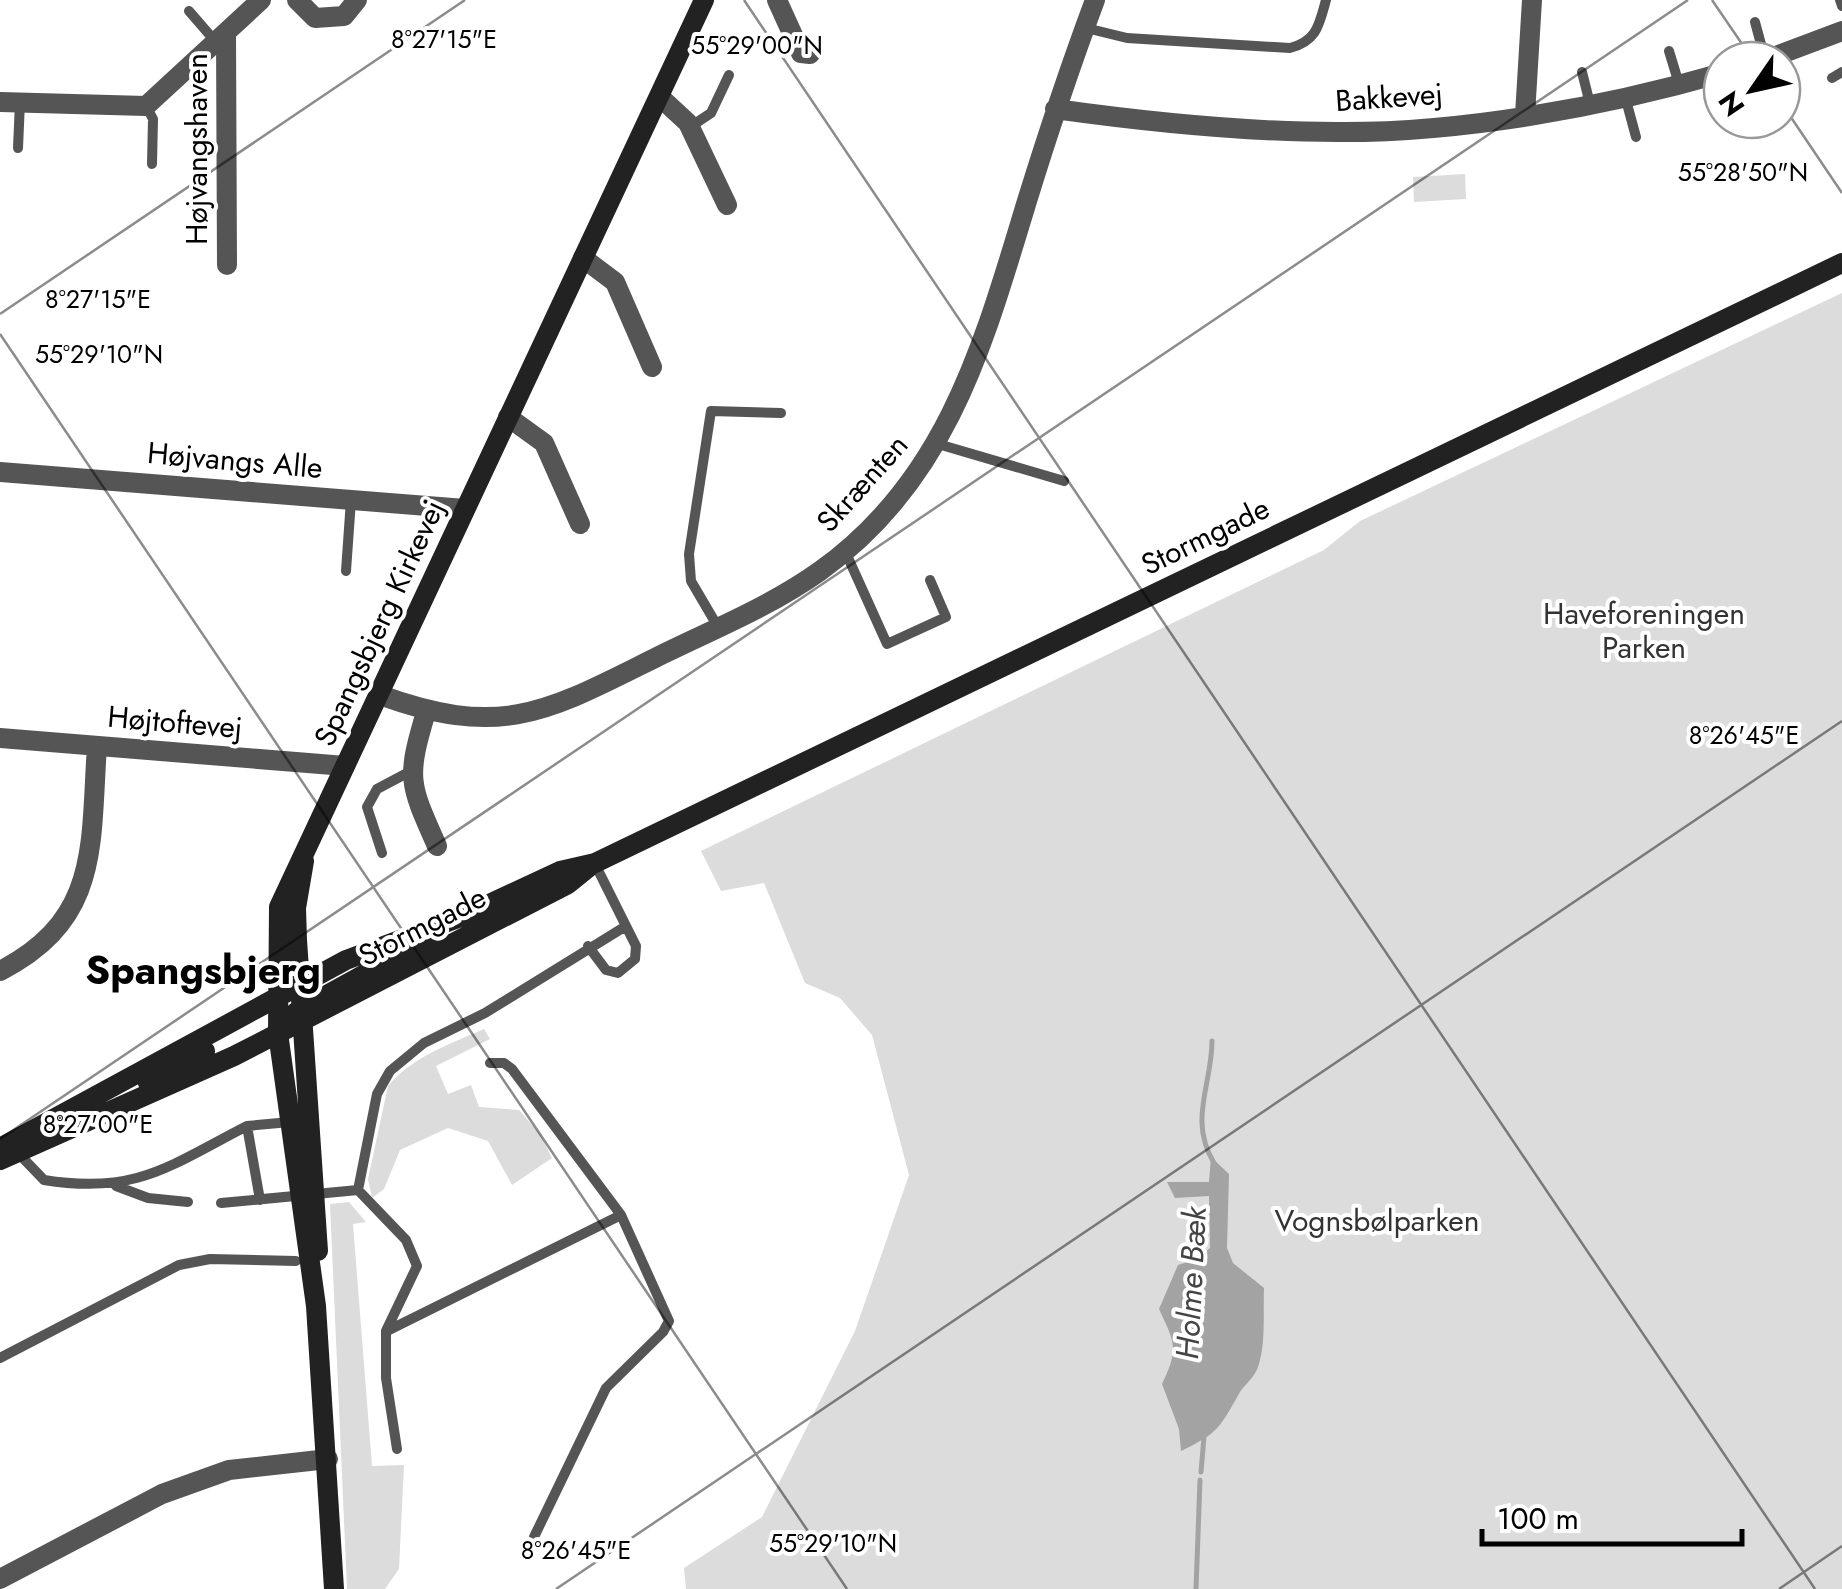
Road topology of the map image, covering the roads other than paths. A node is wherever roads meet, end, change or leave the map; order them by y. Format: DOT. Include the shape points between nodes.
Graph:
graph roads {
  1 [pos="297,0"];
  2 [pos="357,0"];
  3 [pos="704,0"];
  4 [pos="776,0"];
  5 [pos="1095,0"];
  6 [pos="1326,0"];
  7 [pos="1532,0"];
  8 [pos="259,1"];
  9 [pos="189,11"];
  10 [pos="1755,22"];
  11 [pos="1085,28"];
  12 [pos="1842,30"];
  13 [pos="221,37"];
  14 [pos="1760,40"];
  15 [pos="1802,46"];
  16 [pos="1669,51"];
  17 [pos="810,54"];
  18 [pos="1582,72"];
  19 [pos="729,75"];
  20 [pos="1702,78"];
  21 [pos="1679,84"];
  22 [pos="661,98"];
  23 [pos="1626,100"];
  24 [pos="10,102"];
  25 [pos="1590,104"];
  26 [pos="146,106"];
  27 [pos="1055,109"];
  28 [pos="1525,115"];
  29 [pos="690,127"];
  30 [pos="1636,137"];
  31 [pos="18,148"];
  32 [pos="152,164"];
  33 [pos="727,204"];
  34 [pos="583,258"];
  35 [pos="1842,263"];
  36 [pos="227,264"];
  37 [pos="652,367"];
  38 [pos="781,413"];
  39 [pos="508,417"];
  40 [pos="938,444"];
  41 [pos="0,472"];
  42 [pos="1064,481"];
  43 [pos="350,500"];
  44 [pos="465,509"];
  45 [pos="580,524"];
  46 [pos="844,550"];
  47 [pos="346,570"];
  48 [pos="930,580"];
  49 [pos="718,628"];
  50 [pos="380,695"];
  51 [pos="426,712"];
  52 [pos="0,738"];
  53 [pos="96,746"];
  54 [pos="344,766"];
  55 [pos="411,771"];
  56 [pos="438,846"];
  57 [pos="382,853"];
  58 [pos="304,854"];
  59 [pos="594,863"];
  60 [pos="626,926"];
  61 [pos="588,946"];
  62 [pos="0,971"];
  63 [pos="302,1003"];
  64 [pos="277,1004"];
  65 [pos="278,1032"];
  66 [pos="490,1063"];
  67 [pos="105,1111"];
  68 [pos="290,1122"];
  69 [pos="247,1126"];
  70 [pos="6,1154"];
  71 [pos="115,1186"];
  72 [pos="358,1190"];
  73 [pos="307,1195"];
  74 [pos="260,1200"];
  75 [pos="188,1202"];
  76 [pos="221,1203"];
  77 [pos="621,1216"];
  78 [pos="296,1261"];
  79 [pos="386,1331"];
  80 [pos="0,1358"];
  81 [pos="397,1449"];
  82 [pos="328,1458"];
  83 [pos="534,1536"];
  84 [pos="0,1578"];
  85 [pos="334,1589"];
  1 -- 2 [label="street" via="315,18 344,16"];
  3 -- 22 [label="street, Spangsbjerg Kirkevej"];
  4 -- 17 [label="street" via="801,53"];
  5 -- 11 [label="street, Skrænten"];
  6 -- 11 [label="lane" via="1318,31 1307,44 1290,48 1127,38"];
  7 -- 28 [label="street"];
  8 -- 13 [label="street, Højvangshaven"];
  9 -- 13 [label="lane"];
  10 -- 14 [label="lane"];
  11 -- 27 [label="street, Skrænten"];
  12 -- 15 [label="street"];
  13 -- 26 [label="street, Højvangshaven"];
  13 -- 36 [label="street, Højvangshaven"];
  16 -- 21 [label="lane"];
  18 -- 25 [label="lane"];
  19 -- 29 [label="lane" via="711,113"];
  20 -- 21 [label="street, Bakkevej"];
  21 -- 23 [label="street, Bakkevej"];
  22 -- 29 [label="street"];
  22 -- 34 [label="street, Spangsbjerg Kirkevej"];
  23 -- 25 [label="street, Bakkevej"];
  23 -- 30 [label="lane"];
  24 -- 26 [label="street, Højvangshaven"];
  24 -- 31 [label="lane"];
  25 -- 28 [label="street, Bakkevej"];
  26 -- 32 [label="lane" via="154,119"];
  27 -- 28 [label="street, Bakkevej" via="1338,132"];
  27 -- 40 [label="street, Skrænten" via="980,354"];
  29 -- 33 [label="street"];
  34 -- 37 [label="street" via="614,282"];
  34 -- 39 [label="street, Spangsbjerg Kirkevej"];
  35 -- 59 [label="street, Stormgade"];
  38 -- 49 [label="lane" via="712,411 688,554 691,581"];
  39 -- 44 [label="street, Spangsbjerg Kirkevej"];
  39 -- 45 [label="street" via="544,442"];
  40 -- 42 [label="lane"];
  40 -- 46 [label="street, Skrænten"];
  41 -- 43 [label="street, Højvangs Alle"];
  43 -- 44 [label="street, Højvangs Alle"];
  43 -- 47 [label="lane"];
  44 -- 50 [label="street, Spangsbjerg Kirkevej"];
  46 -- 48 [label="lane" via="887,644 946,617"];
  46 -- 49 [label="street, Skrænten" via="778,598"];
  49 -- 51 [label="street, Skrænten" via="530,714 458,718"];
  50 -- 51 [label="street, Skrænten"];
  50 -- 54 [label="street, Spangsbjerg Kirkevej"];
  51 -- 55 [label="street"];
  52 -- 53 [label="street, Højtoftevej"];
  53 -- 54 [label="street, Højtoftevej"];
  53 -- 62 [label="street" via="90,861 82,892 46,943"];
  54 -- 58 [label="street, Spangsbjerg Kirkevej"];
  55 -- 56 [label="street" via="411,788"];
  55 -- 57 [label="lane" via="376,788 366,807"];
  58 -- 63 [label="street, Spangsbjerg Kirkevej" via="296,908"];
  58 -- 64 [label="street, Spangsbjerg Kirkevej" via="279,907"];
  59 -- 60 [label="lane"];
  59 -- 63 [label="street, Stormgade" via="568,884"];
  59 -- 63 [label="street, Stormgade" via="391,940"];
  60 -- 61 [label="lane"];
  60 -- 61 [label="lane" via="635,960 618,973 606,970"];
  61 -- 72 [label="lane" via="390,1070 377,1094"];
  63 -- 64 [label="street, Stormgade"];
  63 -- 65 [label="street, Stormgade"];
  63 -- 73 [label="street, Spangsbjerg Kirkevej"];
  64 -- 65 [label="street, Spangsbjerg Kirkevej"];
  64 -- 67 [label="street"];
  64 -- 70 [label="street, Stormgade"];
  65 -- 67 [label="street, Stormgade"];
  65 -- 68 [label="street, Spangsbjerg Kirkevej"];
  66 -- 77 [label="lane" via="512,1070"];
  67 -- 70 [label="street, Stormgade"];
  68 -- 69 [label="lane"];
  68 -- 73 [label="street, Spangsbjerg Kirkevej"];
  69 -- 71 [label="lane"];
  69 -- 74 [label="lane"];
  70 -- 71 [label="lane" via="44,1180"];
  71 -- 75 [label="lane"];
  72 -- 73 [label="lane"];
  72 -- 79 [label="lane" via="406,1240 417,1266"];
  73 -- 74 [label="lane"];
  73 -- 82 [label="street, Spangsbjerg Kirkevej"];
  74 -- 76 [label="lane"];
  77 -- 79 [label="lane"];
  77 -- 83 [label="lane" via="669,1321 606,1388"];
  78 -- 80 [label="lane" via="210,1259 179,1266"];
  79 -- 81 [label="lane"];
  82 -- 84 [label="street" via="229,1470 179,1488"];
  82 -- 85 [label="street, Spangsbjerg Kirkevej"];
}
